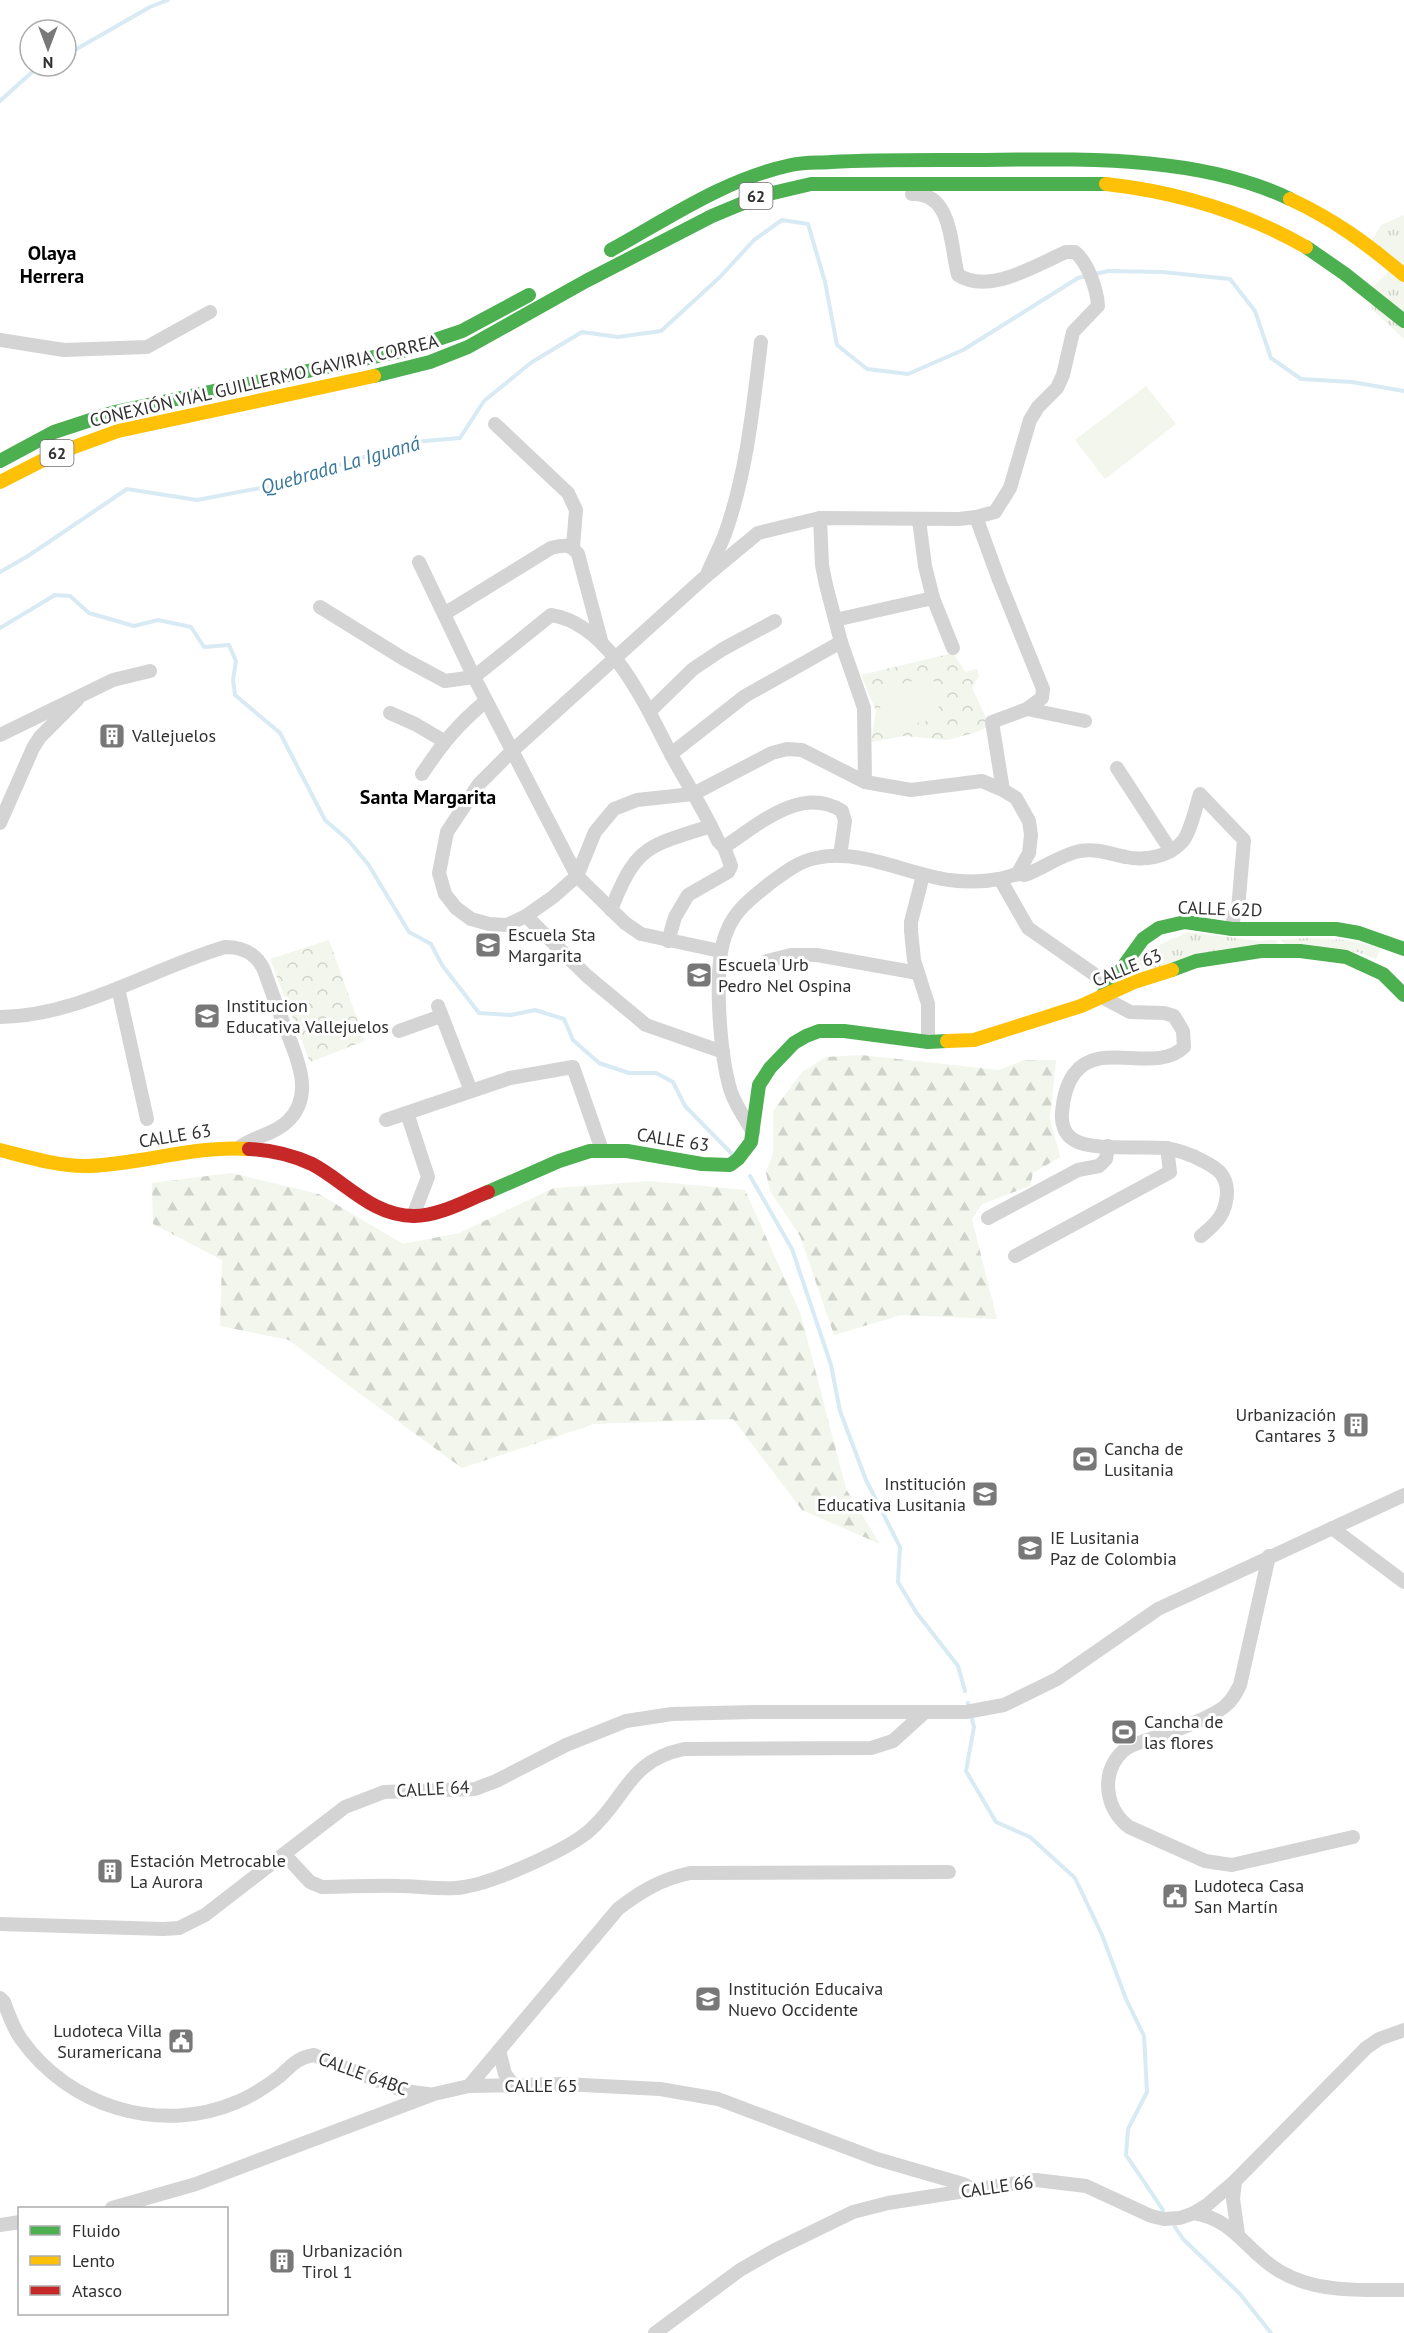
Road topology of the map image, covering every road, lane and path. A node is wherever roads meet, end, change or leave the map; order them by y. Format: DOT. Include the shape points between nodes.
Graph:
graph roads {
  1 [pos="903,195"];
  2 [pos="599,256"];
  3 [pos="1404,275"];
  4 [pos="543,287"];
  5 [pos="210,312"];
  6 [pos="1404,321"];
  7 [pos="0,340"];
  8 [pos="761,342"];
  9 [pos="495,424"];
  10 [pos="0,461"];
  11 [pos="0,482"];
  12 [pos="976,517"];
  13 [pos="820,518"];
  14 [pos="919,520"];
  15 [pos="573,547"];
  16 [pos="419,562"];
  17 [pos="705,577"];
  18 [pos="933,598"];
  19 [pos="320,607"];
  20 [pos="444,614"];
  21 [pos="835,620"];
  22 [pos="775,621"];
  23 [pos="841,642"];
  24 [pos="603,646"];
  25 [pos="952,648"];
  26 [pos="615,658"];
  27 [pos="150,671"];
  28 [pos="474,677"];
  29 [pos="80,696"];
  30 [pos="486,701"];
  31 [pos="1027,709"];
  32 [pos="650,711"];
  33 [pos="390,713"];
  34 [pos="1084,721"];
  35 [pos="0,735"];
  36 [pos="444,741"];
  37 [pos="512,751"];
  38 [pos="671,754"];
  39 [pos="1117,768"];
  40 [pos="422,774"];
  41 [pos="865,782"];
  42 [pos="1003,790"];
  43 [pos="693,794"];
  44 [pos="0,823"];
  45 [pos="711,826"];
  46 [pos="724,847"];
  47 [pos="1171,851"];
  48 [pos="840,856"];
  49 [pos="1018,873"];
  50 [pos="922,875"];
  51 [pos="577,876"];
  52 [pos="1000,879"];
  53 [pos="611,910"];
  54 [pos="526,916"];
  55 [pos="1232,929"];
  56 [pos="668,941"];
  57 [pos="1404,949"];
  58 [pos="720,951"];
  59 [pos="767,961"];
  60 [pos="918,973"];
  61 [pos="1111,986"];
  62 [pos="118,988"];
  63 [pos="1404,995"];
  64 [pos="1102,997"];
  65 [pos="0,1017"];
  66 [pos="399,1031"];
  67 [pos="928,1042"];
  68 [pos="723,1052"];
  69 [pos="471,1091"];
  70 [pos="407,1113"];
  71 [pos="147,1119"];
  72 [pos="386,1120"];
  73 [pos="753,1132"];
  74 [pos="1108,1146"];
  75 [pos="240,1147"];
  76 [pos="1167,1148"];
  77 [pos="0,1150"];
  78 [pos="602,1150"];
  79 [pos="413,1216"];
  80 [pos="988,1218"];
  81 [pos="1201,1236"];
  82 [pos="1015,1256"];
  83 [pos="1404,1495"];
  84 [pos="1332,1528"];
  85 [pos="1269,1556"];
  86 [pos="1404,1582"];
  87 [pos="925,1712"];
  88 [pos="1353,1837"];
  89 [pos="284,1854"];
  90 [pos="949,1872"];
  91 [pos="0,1924"];
  92 [pos="0,1998"];
  93 [pos="1404,2030"];
  94 [pos="499,2050"];
  95 [pos="470,2086"];
  96 [pos="514,2086"];
  97 [pos="434,2094"];
  98 [pos="1235,2181"];
  99 [pos="974,2190"];
  100 [pos="116,2207"];
  101 [pos="1194,2213"];
  102 [pos="18,2222"];
  103 [pos="0,2225"];
  104 [pos="1238,2234"];
  105 [pos="1404,2290"];
  106 [pos="655,2333"];
  1 -- 12 [label="street" via="924,194 938,202 945,215 958,275 966,280 987,282 1075,252 1081,257 1097,296 1098,306 1072,332 1057,388 1030,420 1006,496 995,512"];
  2 -- 3 [label="main road, 62" via="723,187 793,164 869,160 1132,161 1213,173 1285,196 1324,215"];
  4 -- 10 [label="main road, CONEXIÓN VIAL GUILLERMO GAVIRIA CORREA / 62" via="462,331 419,346 115,412 54,432"];
  5 -- 7 [label="street" via="147,347 64,350"];
  6 -- 11 [label="main road, CONEXIÓN VIAL GUILLERMO GAVIRIA CORREA / 62" via="1293,239 1245,216 1186,197 1101,184 811,184 765,193 731,206 556,297 488,339 445,358 118,431 55,453"];
  8 -- 17 [label="street" via="748,448 725,535"];
  9 -- 15 [label="street" via="568,493 576,510"];
  12 -- 14 [label="street"];
  12 -- 31 [label="street" via="1043,688 1042,698"];
  13 -- 14 [label="street"];
  13 -- 17 [label="street" via="758,533"];
  13 -- 21 [label="street" via="822,565"];
  14 -- 18 [label="street"];
  15 -- 20 [label="street" via="564,544 551,548"];
  15 -- 24 [label="street"];
  16 -- 20 [label="street"];
  17 -- 26 [label="street"];
  18 -- 21 [label="street"];
  18 -- 25 [label="street"];
  19 -- 28 [label="street" via="445,681"];
  20 -- 28 [label="street"];
  21 -- 23 [label="street"];
  22 -- 32 [label="street" via="693,669"];
  23 -- 38 [label="street" via="745,696"];
  23 -- 41 [label="street" via="864,708"];
  24 -- 26 [label="street"];
  24 -- 28 [label="street" via="567,617 551,615"];
  26 -- 32 [label="street"];
  26 -- 37 [label="street"];
  27 -- 29 [label="street" via="113,680"];
  28 -- 30 [label="street"];
  29 -- 35 [label="street"];
  29 -- 44 [label="street" via="33,748"];
  30 -- 36 [label="street"];
  30 -- 37 [label="street"];
  31 -- 34 [label="street"];
  31 -- 42 [label="street" via="992,722"];
  32 -- 38 [label="street"];
  33 -- 36 [label="street"];
  36 -- 40 [label="street"];
  37 -- 51 [label="street"];
  37 -- 54 [label="street" via="480,784 447,832 439,873 445,894 471,919 507,925"];
  38 -- 43 [label="street"];
  39 -- 47 [label="street"];
  41 -- 42 [label="street" via="911,790 982,781"];
  41 -- 43 [label="street" via="802,750 787,749"];
  42 -- 49 [label="street" via="1016,798 1029,821 1029,853"];
  43 -- 45 [label="street"];
  43 -- 51 [label="street" via="637,800 614,809 595,831"];
  45 -- 46 [label="street"];
  45 -- 53 [label="street" via="650,847 634,861"];
  46 -- 48 [label="street" via="788,806 815,802 832,804 842,811 845,821"];
  46 -- 56 [label="street" via="731,866 728,873 688,895 675,917"];
  47 -- 49 [label="street" via="1150,858 1128,858 1101,850 1081,851 1057,858 1025,875"];
  47 -- 55 [label="street" via="1184,841 1200,794 1244,840 1238,909"];
  48 -- 50 [label="street"];
  48 -- 58 [label="street" via="816,857 793,865 740,909 727,929"];
  49 -- 52 [label="street"];
  50 -- 52 [label="street" via="970,881"];
  50 -- 60 [label="street" via="911,922"];
  51 -- 53 [label="street"];
  51 -- 54 [label="street"];
  52 -- 61 [label="street" via="1028,928"];
  53 -- 56 [label="street" via="642,934"];
  54 -- 68 [label="street" via="587,976 646,1025"];
  55 -- 57 [label="main road, CALLE 62D" via="1336,929"];
  55 -- 61 [label="main road, CALLE 62D" via="1185,922 1159,928 1137,946"];
  56 -- 58 [label="street"];
  58 -- 68 [label="street"];
  59 -- 60 [label="street" via="791,955 816,955"];
  60 -- 67 [label="street" via="928,1004"];
  61 -- 64 [label="main road, CALLE 62D"];
  62 -- 65 [label="street" via="69,1007 22,1017"];
  62 -- 71 [label="street"];
  62 -- 75 [label="street" via="225,947 244,949 261,963 299,1064 302,1092 288,1120"];
  63 -- 64 [label="main road, CALLE 63" via="1383,974 1346,957 1272,951 1196,961"];
  64 -- 67 [label="main road, CALLE 63" via="985,1037"];
  64 -- 74 [label="street" via="1130,1012 1174,1016 1184,1038 1184,1047 1177,1053 1089,1061 1075,1073 1062,1112 1066,1132 1081,1143"];
  66 -- 69 [label="street" via="440,1011"];
  67 -- 73 [label="main road, CALLE 63" via="833,1030 806,1036 788,1048 759,1085"];
  68 -- 73 [label="street" via="734,1100"];
  69 -- 70 [label="street"];
  69 -- 78 [label="street" via="510,1078 573,1067"];
  70 -- 72 [label="street"];
  70 -- 79 [label="street" via="428,1177"];
  73 -- 78 [label="main road, CALLE 63" via="748,1149 730,1165"];
  74 -- 76 [label="street"];
  74 -- 80 [label="street" via="1106,1159 1099,1166 1078,1170"];
  75 -- 77 [label="main road, CALLE 63" via="84,1166"];
  75 -- 79 [label="main road, CALLE 63" via="292,1156 329,1174 383,1210"];
  76 -- 81 [label="street" via="1216,1167 1225,1180 1224,1211 1216,1225"];
  76 -- 82 [label="street" via="1170,1172"];
  78 -- 79 [label="main road, CALLE 63" via="578,1154 457,1205"];
  83 -- 84 [label="street, CALLE 64"];
  84 -- 85 [label="street, CALLE 64"];
  84 -- 86 [label="street"];
  85 -- 87 [label="street, CALLE 64" via="1158,1609 1057,1679 1004,1705 966,1712"];
  85 -- 88 [label="street" via="1240,1685 1234,1696 1224,1707 1124,1751 1110,1773 1110,1799 1119,1820 1205,1861 1232,1865"];
  87 -- 89 [label="street, CALLE 64" via="672,1714 626,1721 475,1789 403,1790 365,1799 345,1807"];
  87 -- 89 [label="street" via="893,1741 872,1748 669,1752 639,1770 600,1821 573,1842 472,1886 322,1887 310,1882"];
  89 -- 91 [label="street, CALLE 64" via="205,1915 179,1928"];
  90 -- 94 [label="street" via="690,1874 669,1878 640,1892 618,1909"];
  92 -- 97 [label="street, CALLE 64BC" via="21,2039 42,2063 88,2098 117,2109 183,2115 217,2110 255,2093 302,2057 314,2055 404,2091"];
  93 -- 98 [label="street, CALLE 66" via="1366,2048"];
  94 -- 95 [label="street"];
  94 -- 96 [label="street" via="505,2074"];
  95 -- 96 [label="street, CALLE 65"];
  95 -- 97 [label="street, CALLE 65"];
  96 -- 99 [label="street, CALLE 65" via="563,2084 660,2089 718,2099 877,2159"];
  97 -- 100 [label="street, CALLE 65" via="196,2184"];
  98 -- 101 [label="street, CALLE 66"];
  98 -- 104 [label="street" via="1233,2199"];
  99 -- 101 [label="street, CALLE 66" via="1036,2180 1086,2186 1164,2219"];
  99 -- 106 [label="street, CALLE 66" via="888,2203 828,2223 740,2270"];
  101 -- 104 [label="street" via="1219,2220"];
  102 -- 103 [label="street"];
  104 -- 105 [label="street" via="1280,2272 1310,2284 1339,2289"];
}
